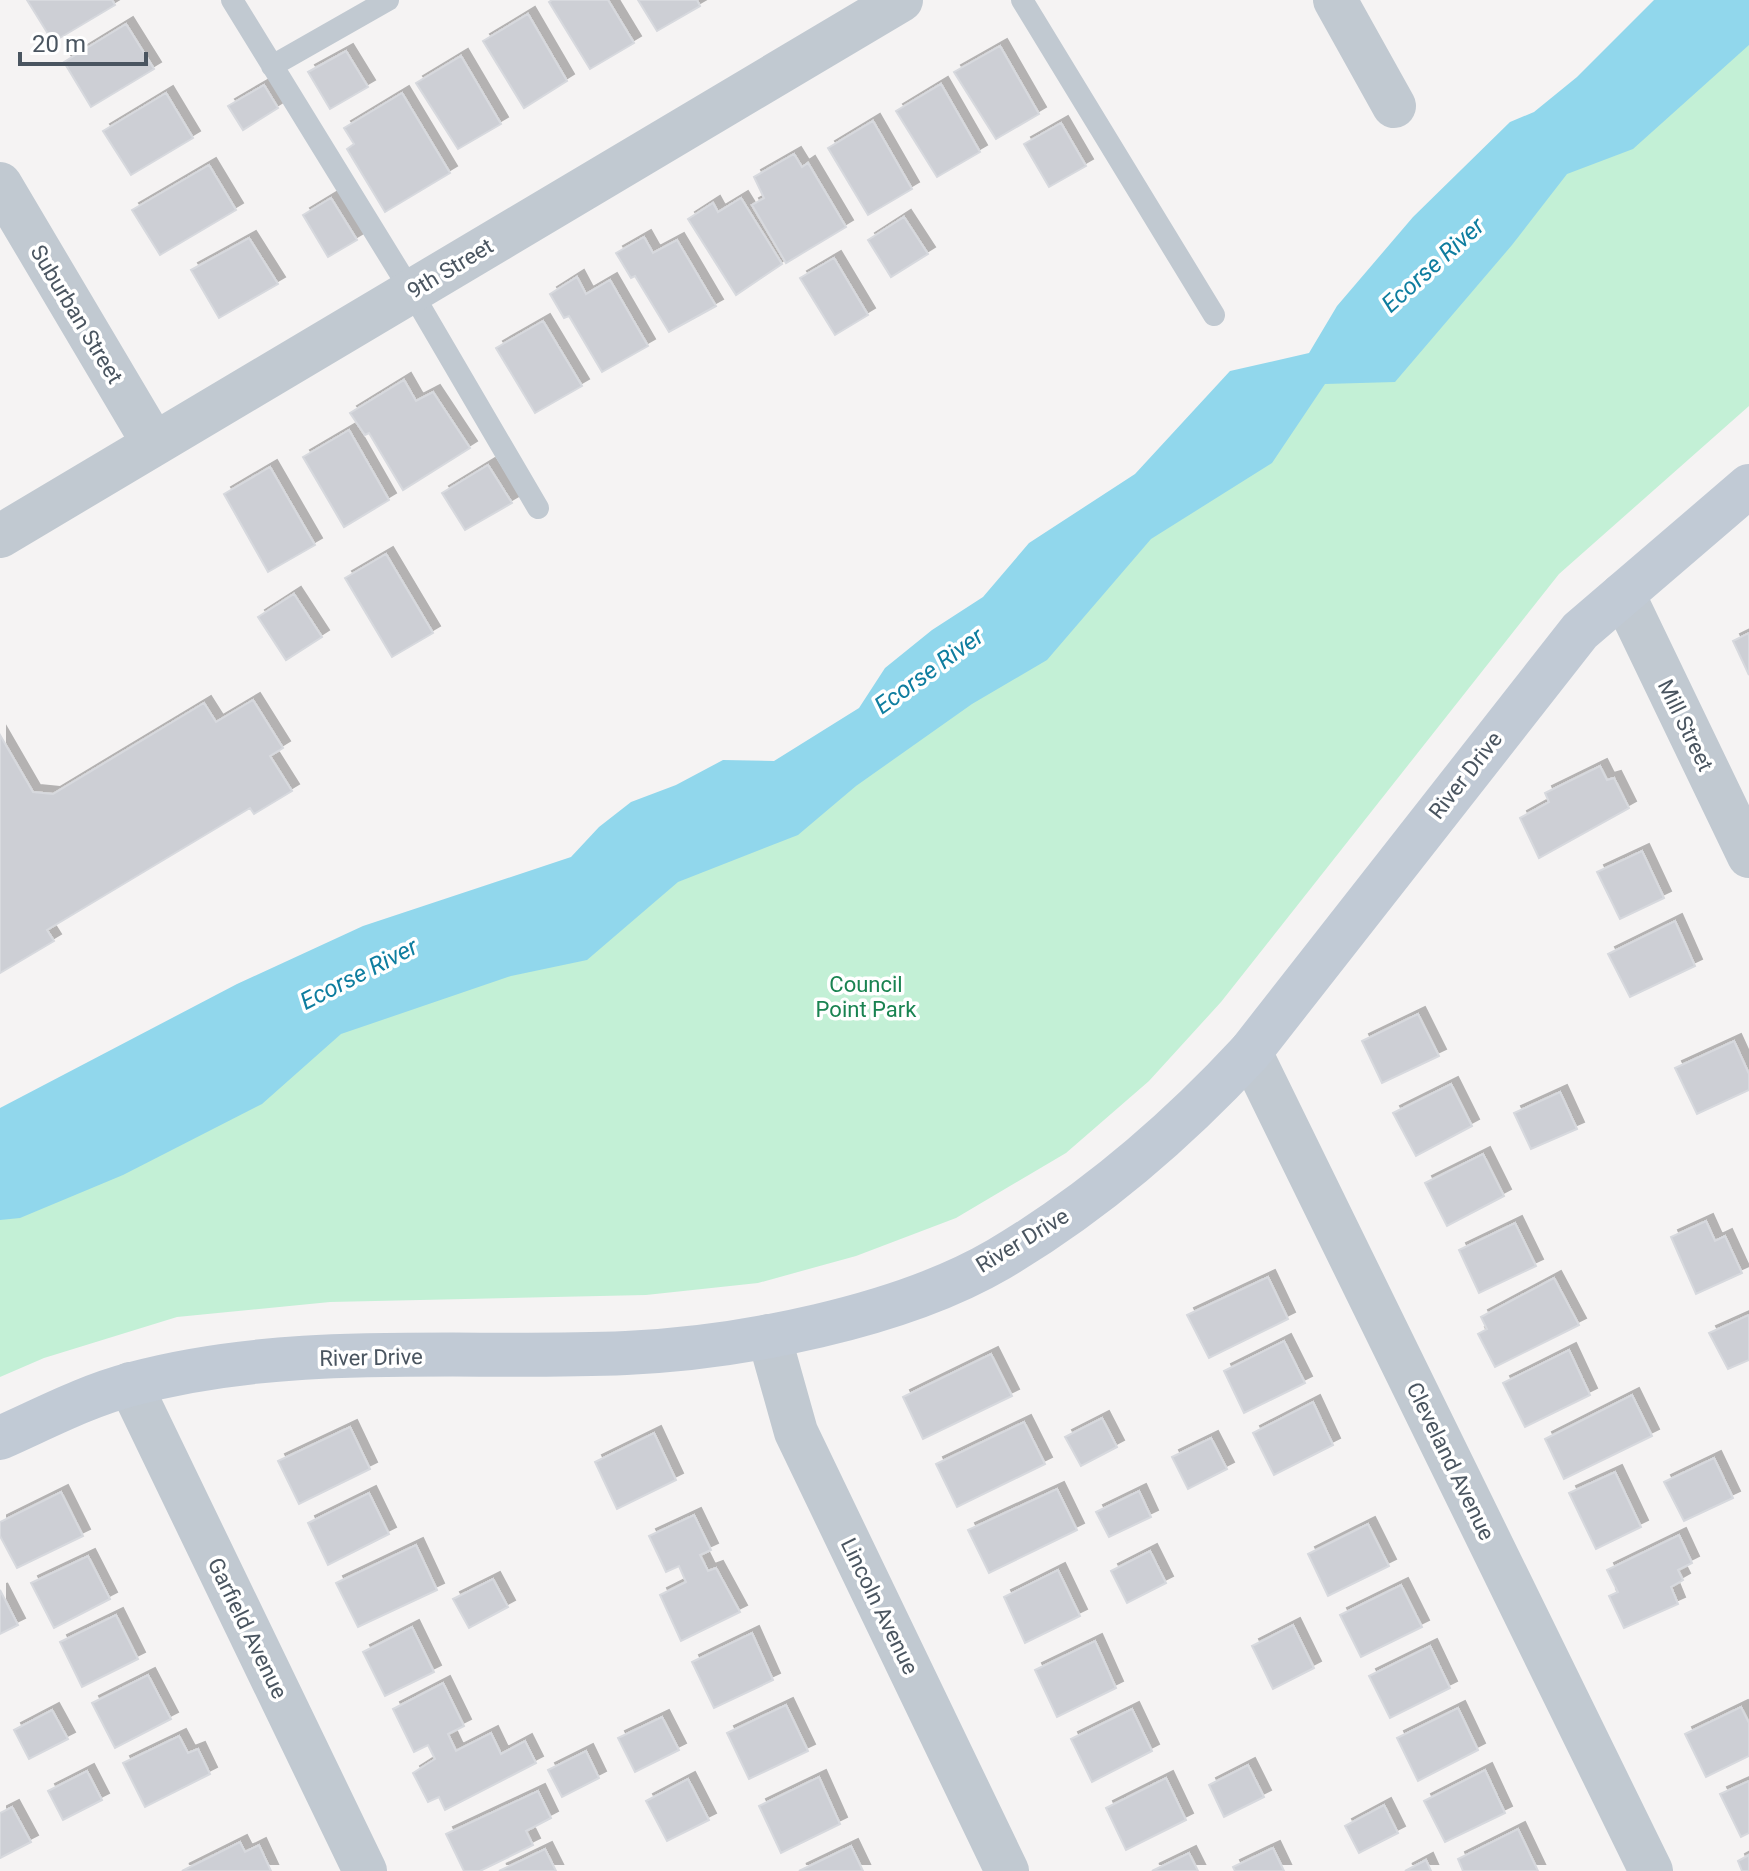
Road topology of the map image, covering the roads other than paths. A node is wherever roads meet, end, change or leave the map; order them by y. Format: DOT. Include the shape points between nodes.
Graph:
graph roads {
  1 [pos="232,0"];
  2 [pos="388,0"];
  3 [pos="901,0"];
  4 [pos="1022,0"];
  5 [pos="1335,0"];
  6 [pos="272,66"];
  7 [pos="1394,106"];
  8 [pos="0,184"];
  9 [pos="411,291"];
  10 [pos="1214,315"];
  11 [pos="154,444"];
  12 [pos="1749,486"];
  13 [pos="538,508"];
  14 [pos="0,536"];
  15 [pos="1623,594"];
  16 [pos="1749,856"];
  17 [pos="1250,1052"];
  18 [pos="769,1336"];
  19 [pos="130,1384"];
  20 [pos="0,1438"];
  21 [pos="365,1871"];
  22 [pos="1007,1871"];
  23 [pos="1651,1871"];
  1 -- 6 [label="lane"];
  2 -- 6 [label="lane"];
  3 -- 9 [label="street, 9th Street"];
  4 -- 10 [label="lane"];
  5 -- 7 [label="street"];
  6 -- 9 [label="lane"];
  8 -- 11 [label="street, Suburban Street"];
  9 -- 11 [label="street, 9th Street"];
  9 -- 13 [label="lane"];
  11 -- 14 [label="street, 9th Street"];
  12 -- 15 [label="street, River Drive"];
  15 -- 16 [label="street, Mill Street"];
  15 -- 17 [label="street, River Drive" via="1551,664"];
  17 -- 18 [label="street, River Drive" via="1148,1155 997,1260 926,1292"];
  17 -- 23 [label="street, Cleveland Avenue"];
  18 -- 19 [label="street, River Drive" via="628,1353 308,1358 203,1369"];
  18 -- 22 [label="street, Lincoln Avenue" via="796,1432"];
  19 -- 20 [label="street, River Drive"];
  19 -- 21 [label="street, Garfield Avenue"];
}
